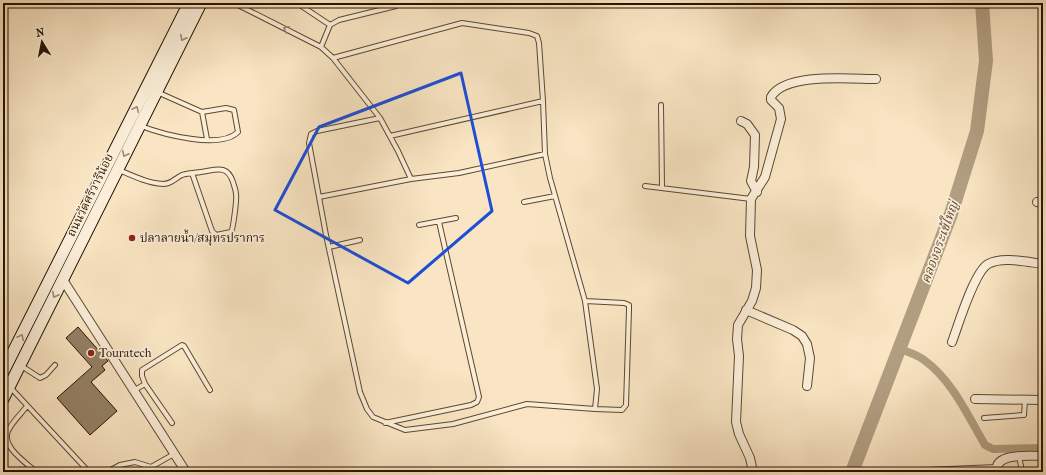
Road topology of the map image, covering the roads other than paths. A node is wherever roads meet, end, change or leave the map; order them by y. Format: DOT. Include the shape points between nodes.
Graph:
graph roads {
  1 [pos="189,3"];
  2 [pos="201,3"];
  3 [pos="234,3"];
  4 [pos="296,3"];
  5 [pos="396,6"];
  6 [pos="330,25"];
  7 [pos="321,46"];
  8 [pos="333,58"];
  9 [pos="876,79"];
  10 [pos="156,91"];
  11 [pos="543,102"];
  12 [pos="661,105"];
  13 [pos="202,112"];
  14 [pos="380,118"];
  15 [pos="741,121"];
  16 [pos="139,125"];
  17 [pos="390,136"];
  18 [pos="207,139"];
  19 [pos="545,154"];
  20 [pos="117,169"];
  21 [pos="192,174"];
  22 [pos="411,180"];
  23 [pos="645,186"];
  24 [pos="662,187"];
  25 [pos="757,192"];
  26 [pos="555,196"];
  27 [pos="319,197"];
  28 [pos="751,199"];
  29 [pos="524,202"];
  30 [pos="456,218"];
  31 [pos="439,222"];
  32 [pos="419,225"];
  33 [pos="360,240"];
  34 [pos="329,247"];
  35 [pos="66,260"];
  36 [pos="1043,264"];
  37 [pos="63,280"];
  38 [pos="585,301"];
  39 [pos="746,310"];
  40 [pos="952,342"];
  41 [pos="20,365"];
  42 [pos="55,365"];
  43 [pos="3,372"];
  44 [pos="145,384"];
  45 [pos="9,386"];
  46 [pos="807,386"];
  47 [pos="210,390"];
  48 [pos="133,391"];
  49 [pos="3,399"];
  50 [pos="975,399"];
  51 [pos="1025,400"];
  52 [pos="1043,400"];
  53 [pos="27,406"];
  54 [pos="595,409"];
  55 [pos="984,418"];
  56 [pos="172,423"];
  57 [pos="385,423"];
  58 [pos="174,454"];
  59 [pos="1019,456"];
  60 [pos="1043,456"];
  61 [pos="1021,466"];
  62 [pos="151,467"];
  63 [pos="997,470"];
  64 [pos="36,472"];
  65 [pos="90,472"];
  66 [pos="107,472"];
  67 [pos="154,472"];
  68 [pos="186,472"];
  69 [pos="753,472"];
  70 [pos="907,472"];
  71 [pos="911,472"];
  72 [pos="925,472"];
  35 -- 1 [label="main road, ถนนวัดศรีวารีน้อย, one-way"];
  2 -- 10 [label="main road, ถนนวัดศรีวารีน้อย, one-way"];
  7 -- 3 [label="lane, one-way"];
  4 -- 6 [label="lane"];
  5 -- 6 [label="lane" via="339,20"];
  6 -- 7 [label="lane"];
  7 -- 8 [label="lane"];
  8 -- 11 [label="lane" via="462,23 529,33 537,36 539,43"];
  8 -- 14 [label="lane"];
  9 -- 25 [label="street" via="814,78 774,92 772,100 779,108 781,119 765,177"];
  10 -- 13 [label="lane"];
  10 -- 16 [label="main road, ถนนวัดศรีวารีน้อย"];
  11 -- 17 [label="lane"];
  11 -- 19 [label="lane"];
  12 -- 24 [label="lane"];
  13 -- 18 [label="lane"];
  13 -- 18 [label="lane" via="231,108 234,110 238,126 235,135"];
  14 -- 17 [label="lane"];
  14 -- 27 [label="lane" via="311,134 309,143"];
  15 -- 25 [label="street" via="747,124 755,135 751,181"];
  16 -- 18 [label="lane" via="183,138"];
  16 -- 20 [label="main road, ถนนวัดศรีวารีน้อย, one-way"];
  17 -- 22 [label="lane"];
  19 -- 22 [label="lane" via="459,173"];
  19 -- 26 [label="lane"];
  20 -- 21 [label="lane" via="138,178 164,184 169,184 183,175"];
  20 -- 35 [label="main road, ถนนวัดศรีวารีน้อย"];
  21 -- 21 [label="lane" via="217,170 230,173 236,191 237,206 231,232 216,235 212,231"];
  22 -- 27 [label="lane"];
  23 -- 24 [label="lane"];
  24 -- 28 [label="lane"];
  25 -- 28 [label="street"];
  26 -- 29 [label="lane"];
  26 -- 38 [label="lane"];
  27 -- 34 [label="lane"];
  28 -- 39 [label="street" via="750,236 757,270 752,301"];
  30 -- 31 [label="lane"];
  31 -- 32 [label="lane"];
  31 -- 57 [label="lane" via="479,397 477,402 471,405"];
  33 -- 34 [label="lane"];
  34 -- 57 [label="lane" via="360,392 373,417"];
  35 -- 37 [label="main road, ถนนวัดศรีวารีน้อย"];
  43 -- 35 [label="main road, ถนนวัดศรีวารีน้อย, one-way"];
  36 -- 40 [label="street" via="1004,260 987,264 972,287"];
  37 -- 41 [label="main road, ถนนวัดศรีวารีน้อย, one-way"];
  37 -- 48 [label="street"];
  38 -- 54 [label="lane" via="597,389"];
  38 -- 54 [label="lane" via="624,303 630,310 626,405 622,410"];
  39 -- 46 [label="street" via="802,336 810,358"];
  39 -- 69 [label="street" via="738,325 736,422"];
  41 -- 42 [label="lane" via="40,378"];
  41 -- 45 [label="main road, ถนนวัดศรีวารีน้อย"];
  44 -- 47 [label="lane" via="142,370 182,345"];
  44 -- 48 [label="lane"];
  44 -- 56 [label="lane"];
  45 -- 49 [label="main road, ถนนวัดศรีวารีน้อย"];
  45 -- 53 [label="lane"];
  48 -- 58 [label="street"];
  50 -- 51 [label="street"];
  51 -- 52 [label="street"];
  51 -- 55 [label="lane" via="1024,415"];
  53 -- 64 [label="lane" via="8,431 7,438 10,447"];
  53 -- 65 [label="lane"];
  54 -- 57 [label="lane" via="527,404 453,424 405,430"];
  58 -- 62 [label="lane"];
  58 -- 68 [label="street"];
  59 -- 60 [label="street"];
  59 -- 61 [label="lane"];
  59 -- 63 [label="street" via="1002,460"];
  62 -- 66 [label="lane" via="135,462 120,465"];
  62 -- 67 [label="lane"];
  63 -- 72 [label="street"];
  70 -- 71 [label="street"];
}
